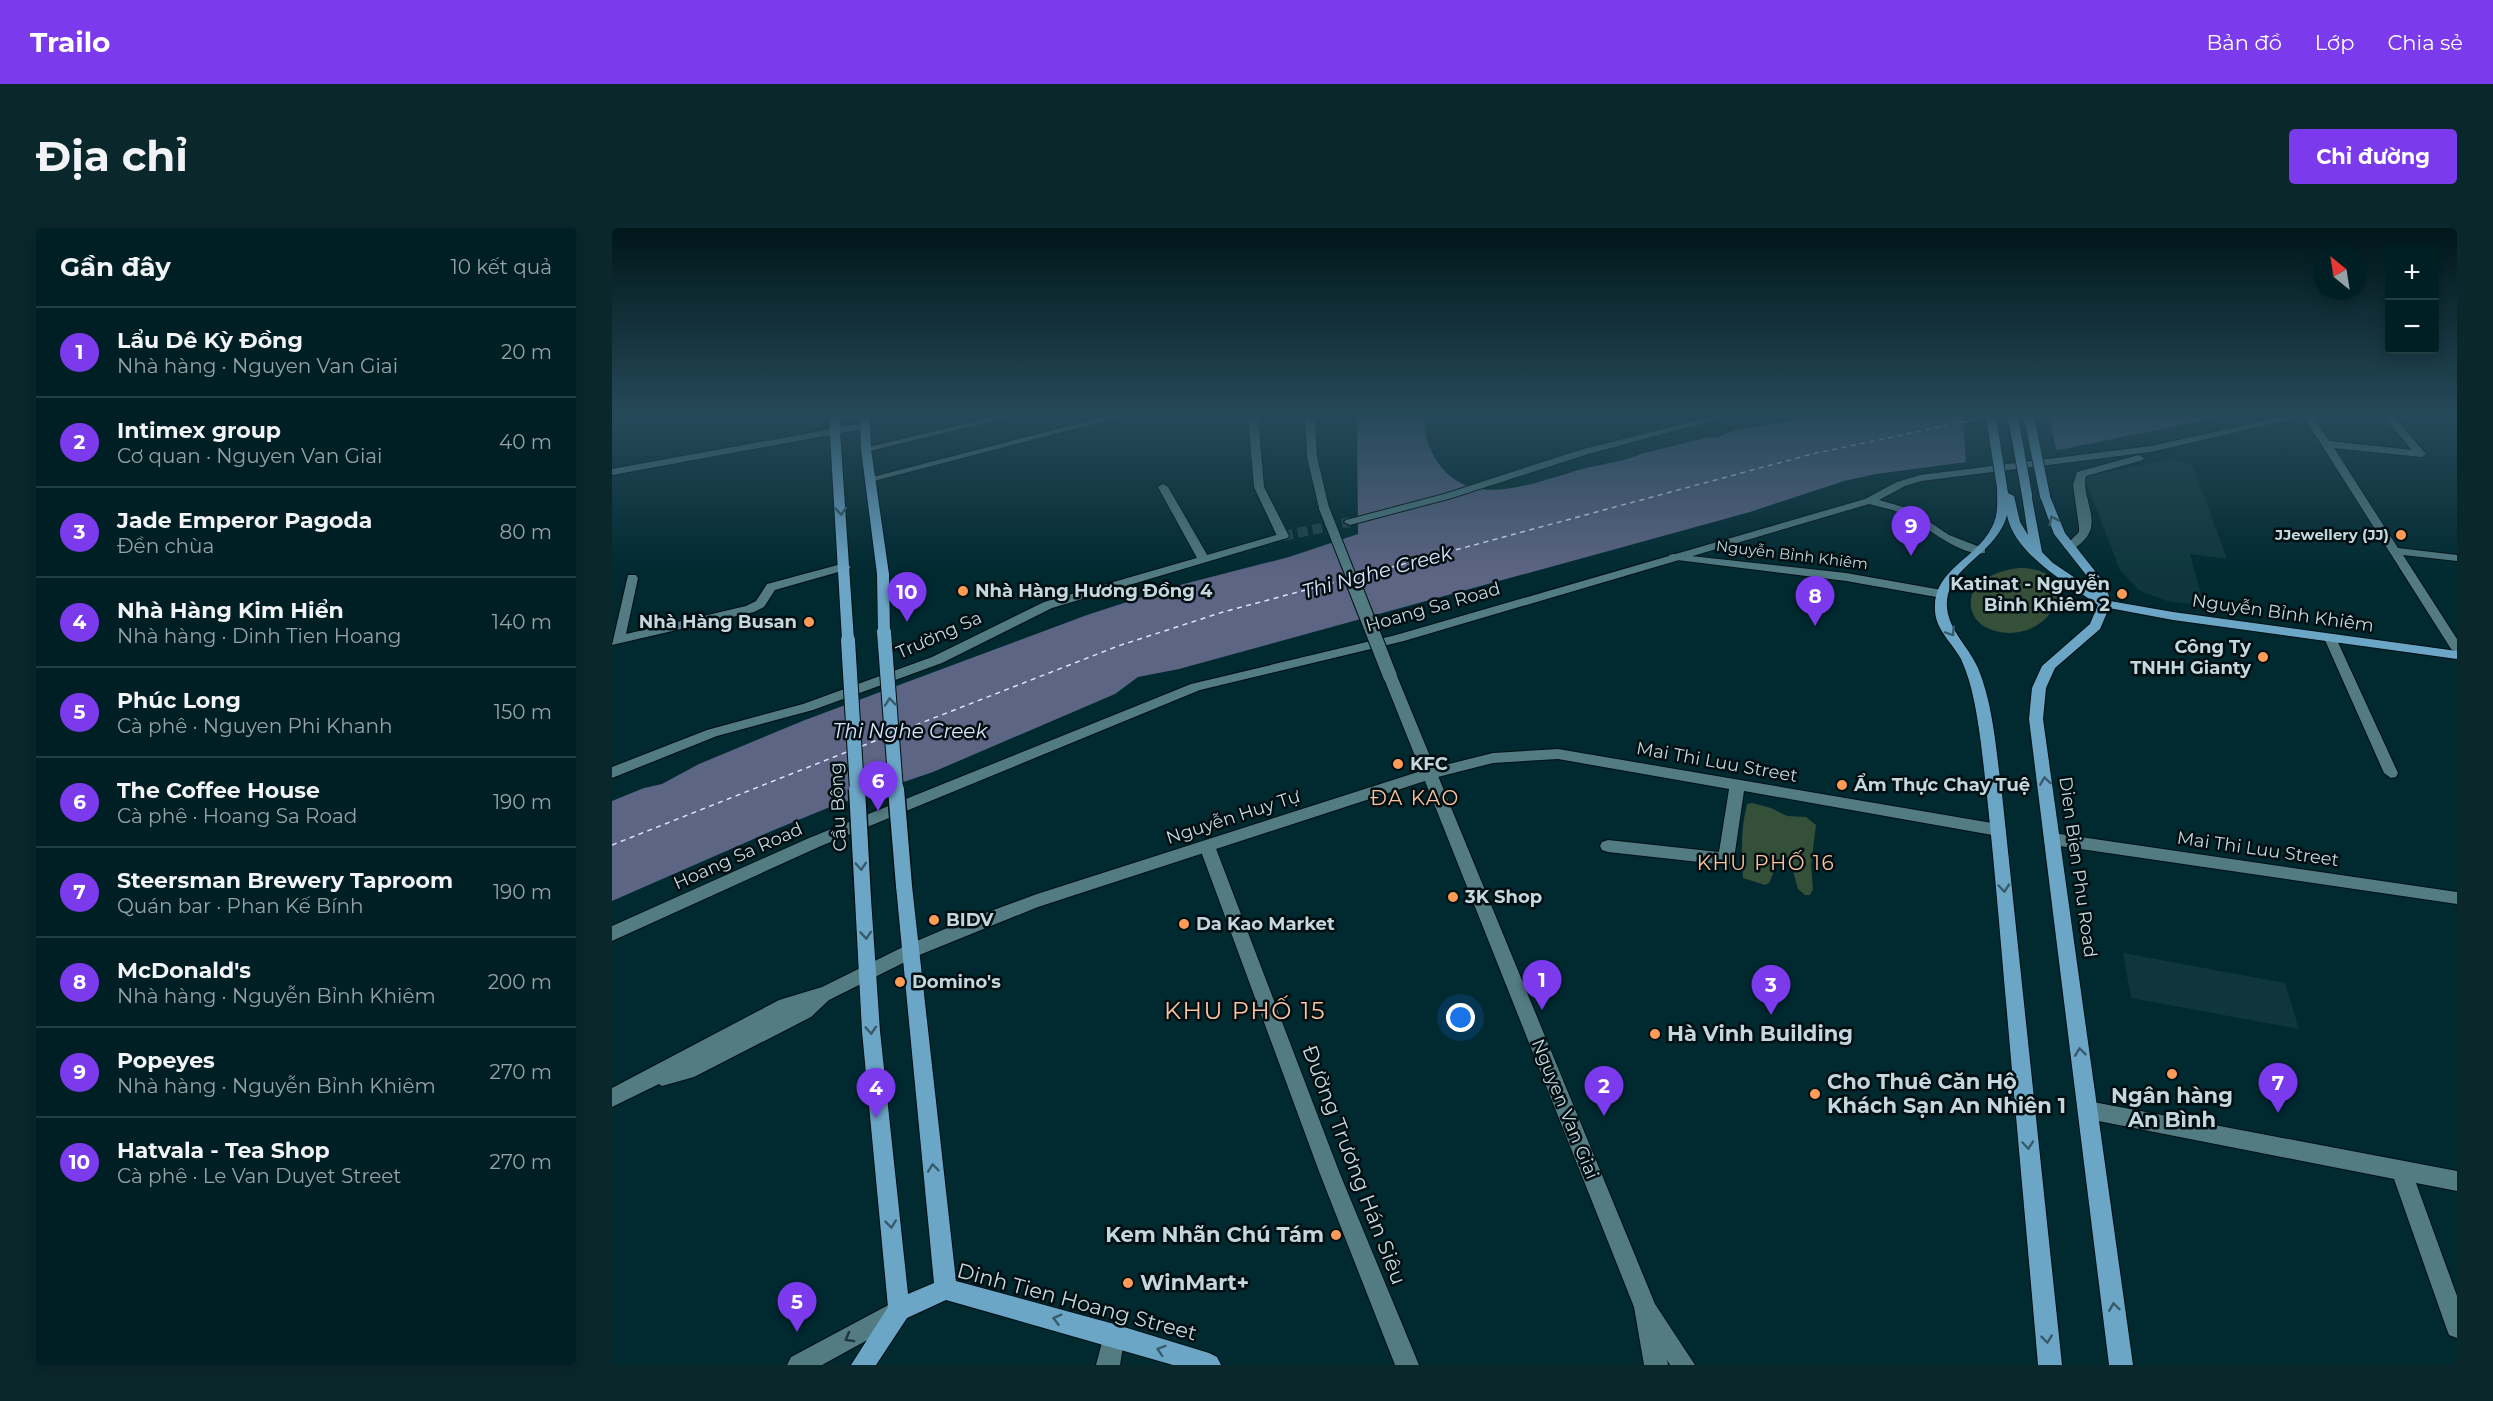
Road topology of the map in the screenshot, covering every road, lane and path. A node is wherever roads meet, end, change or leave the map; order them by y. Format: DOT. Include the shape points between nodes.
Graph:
graph roads {
  1 [pos="838,470"];
  2 [pos="869,470"];
  3 [pos="905,470"];
  4 [pos="1258,470"];
  5 [pos="1315,470"];
  6 [pos="1527,470"];
  7 [pos="1988,470"];
  8 [pos="2000,470"];
  9 [pos="2023,470"];
  10 [pos="2039,470"];
  11 [pos="2095,470"];
  12 [pos="2343,470"];
  13 [pos="870,479"];
  14 [pos="1163,487"];
  15 [pos="2004,492"];
  16 [pos="1869,501"];
  17 [pos="1350,522"];
  18 [pos="2070,547"];
  19 [pos="1981,551"];
  20 [pos="2394,551"];
  21 [pos="2037,555"];
  22 [pos="1673,557"];
  23 [pos="1203,558"];
  24 [pos="2457,558"];
  25 [pos="845,567"];
  26 [pos="632,578"];
  27 [pos="1942,594"];
  28 [pos="2105,604"];
  29 [pos="2330,638"];
  30 [pos="616,640"];
  31 [pos="2457,649"];
  32 [pos="2457,655"];
  33 [pos="612,773"];
  34 [pos="2391,773"];
  35 [pos="1430,774"];
  36 [pos="1737,785"];
  37 [pos="1998,830"];
  38 [pos="2053,839"];
  39 [pos="1207,846"];
  40 [pos="1608,846"];
  41 [pos="2457,898"];
  42 [pos="612,934"];
  43 [pos="911,951"];
  44 [pos="868,972"];
  45 [pos="612,1098"];
  46 [pos="2088,1110"];
  47 [pos="2401,1170"];
  48 [pos="2457,1181"];
  49 [pos="946,1289"];
  50 [pos="1644,1308"];
  51 [pos="899,1310"];
  52 [pos="2457,1327"];
  53 [pos="1114,1335"];
  54 [pos="799,1365"];
  55 [pos="863,1365"];
  56 [pos="1108,1365"];
  57 [pos="1209,1365"];
  58 [pos="1407,1365"];
  59 [pos="1656,1365"];
  60 [pos="1683,1365"];
  61 [pos="2050,1365"];
  62 [pos="2121,1365"];
  1 -- 25 [label="main road, Cầu Bông, one-way"];
  2 -- 13 [label="main road"];
  3 -- 13 [label="street"];
  4 -- 23 [label="street, Trường Sa" via="1259,487 1283,536"];
  5 -- 35 [label="street, Nguyen Van Giai, bridge" via="1324,508"];
  6 -- 17 [label="street"];
  7 -- 16 [label="street, Hoang Sa Road" via="1920,478"];
  8 -- 15 [label="main road, bridge"];
  9 -- 21 [label="main road, bridge"];
  18 -- 10 [label="main road, one-way, bridge" via="2053,521"];
  11 -- 18 [label="street" via="2081,474 2078,481 2086,517 2084,533"];
  12 -- 20 [label="street"];
  43 -- 13 [label="main road, one-way, bridge" via="884,632 883,573"];
  14 -- 23 [label="street"];
  15 -- 19 [label="main road" via="2000,521"];
  15 -- 21 [label="main road" via="2014,522"];
  16 -- 19 [label="street" via="1906,511 1945,537"];
  16 -- 22 [label="street, Hoang Sa Road"];
  18 -- 28 [label="main road" via="2095,577"];
  19 -- 27 [label="main road" via="1956,570"];
  20 -- 24 [label="street"];
  20 -- 31 [label="street"];
  21 -- 28 [label="main road"];
  22 -- 27 [label="street, Nguyễn Bỉnh Khiêm"];
  22 -- 42 [label="street, Hoang Sa Road" via="1399,638 1196,687 815,842"];
  23 -- 33 [label="street, Trường Sa" via="1048,605 937,660 808,707 712,733"];
  25 -- 30 [label="street" via="771,587 760,604 750,609"];
  25 -- 44 [label="main road, Cầu Bông, one-way, bridge"];
  26 -- 30 [label="street"];
  27 -- 37 [label="main road, one-way" via="1942,618 1967,658 1979,689"];
  28 -- 29 [label="main road, Nguyễn Bỉnh Khiêm"];
  38 -- 28 [label="main road, Dien Bien Phu Road, one-way" via="2036,719 2039,688 2049,666 2096,626"];
  29 -- 32 [label="main road, Nguyễn Bỉnh Khiêm"];
  29 -- 34 [label="street"];
  35 -- 36 [label="street, Mai Thi Luu Street" via="1493,758 1558,754"];
  35 -- 39 [label="street, Nguyễn Huy Tự"];
  35 -- 50 [label="street, Nguyen Van Giai"];
  36 -- 37 [label="street, Mai Thi Luu Street"];
  36 -- 40 [label="street" via="1726,859"];
  37 -- 61 [label="main road, one-way"];
  38 -- 41 [label="street, Mai Thi Luu Street"];
  46 -- 38 [label="main road, Dien Bien Phu Road, one-way"];
  39 -- 43 [label="street, Nguyễn Huy Tự"];
  39 -- 58 [label="street, Đường Trương Hán Siêu"];
  43 -- 44 [label="street, Nguyễn Huy Tự"];
  49 -- 43 [label="main road, one-way"];
  44 -- 45 [label="street, Nguyễn Huy Tự" via="826,993 805,1011 687,1071 651,1080"];
  44 -- 51 [label="main road, Cầu Bông, one-way"];
  46 -- 47 [label="street"];
  62 -- 46 [label="main road, Dien Bien Phu Road, one-way"];
  47 -- 48 [label="street"];
  47 -- 52 [label="street"];
  49 -- 51 [label="main road, Dinh Tien Hoang Street"];
  53 -- 49 [label="main road, Dinh Tien Hoang Street, one-way"];
  50 -- 59 [label="street, Nguyen Van Giai"];
  50 -- 60 [label="street, Nguyen Van Giai"];
  51 -- 54 [label="street, one-way"];
  51 -- 55 [label="main road"];
  53 -- 56 [label="street"];
  57 -- 53 [label="main road, Dinh Tien Hoang Street, one-way"];
}
